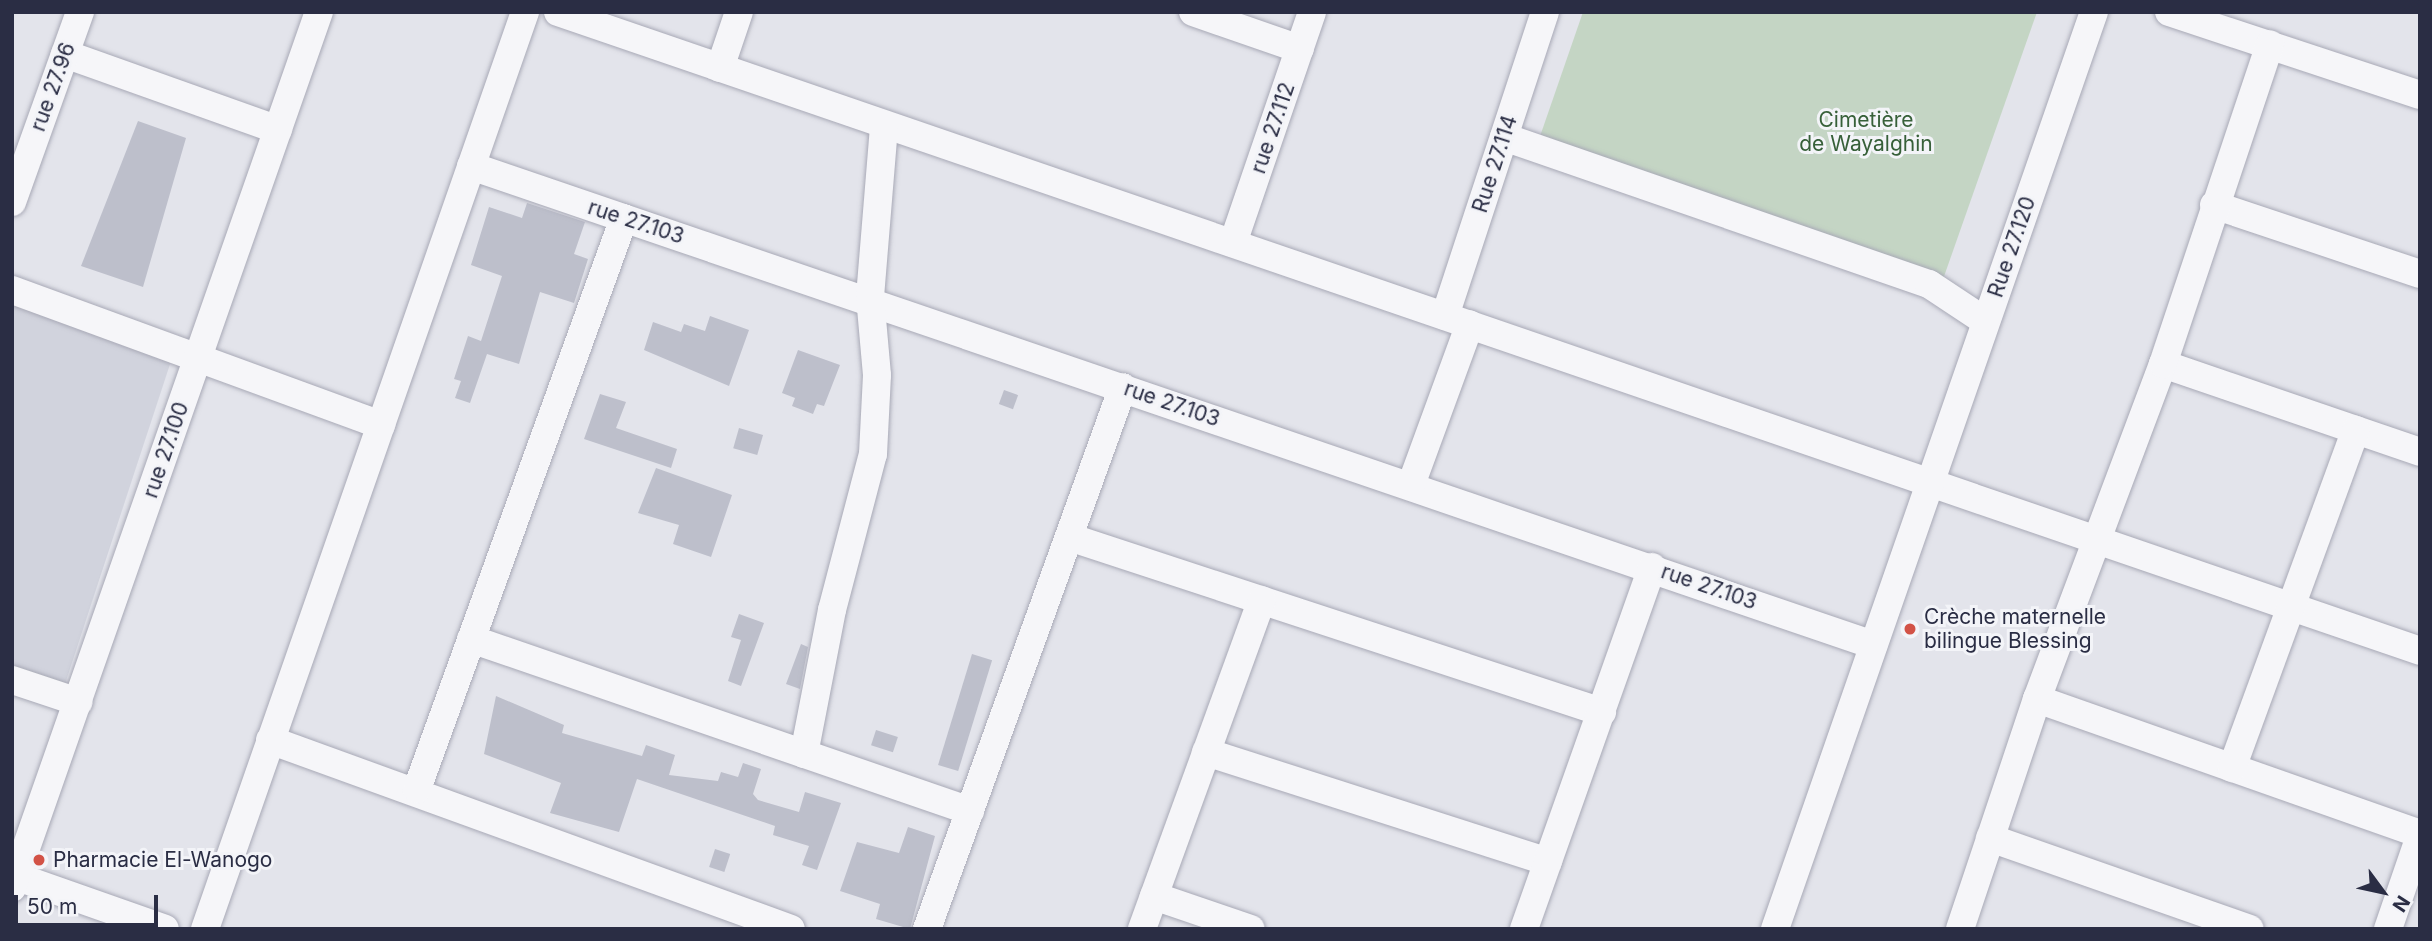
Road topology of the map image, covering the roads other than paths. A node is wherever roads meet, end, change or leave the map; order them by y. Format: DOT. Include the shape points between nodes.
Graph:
graph roads {
  1 [pos="80,12"];
  2 [pos="319,12"];
  3 [pos="525,12"];
  4 [pos="558,12"];
  5 [pos="739,12"];
  6 [pos="1193,12"];
  7 [pos="1312,12"];
  8 [pos="1545,12"];
  9 [pos="2094,12"];
  10 [pos="2169,12"];
  11 [pos="2270,44"];
  12 [pos="1300,49"];
  13 [pos="65,54"];
  14 [pos="720,68"];
  15 [pos="2420,95"];
  16 [pos="884,125"];
  17 [pos="278,130"];
  18 [pos="1504,137"];
  19 [pos="471,166"];
  20 [pos="12,202"];
  21 [pos="2214,205"];
  22 [pos="624,218"];
  23 [pos="1233,243"];
  24 [pos="2420,274"];
  25 [pos="12,290"];
  26 [pos="870,297"];
  27 [pos="1458,320"];
  28 [pos="1985,321"];
  29 [pos="199,357"];
  30 [pos="2163,364"];
  31 [pos="1123,387"];
  32 [pos="381,425"];
  33 [pos="2357,430"];
  34 [pos="2420,452"];
  35 [pos="1929,482"];
  36 [pos="1412,485"];
  37 [pos="2098,537"];
  38 [pos="1072,538"];
  39 [pos="1653,567"];
  40 [pos="1262,600"];
  41 [pos="2295,607"];
  42 [pos="471,639"];
  43 [pos="1873,645"];
  44 [pos="2420,651"];
  45 [pos="12,680"];
  46 [pos="2037,699"];
  47 [pos="78,702"];
  48 [pos="1602,712"];
  49 [pos="270,740"];
  50 [pos="1206,752"];
  51 [pos="804,754"];
  52 [pos="2232,768"];
  53 [pos="417,789"];
  54 [pos="970,811"];
  55 [pos="2420,835"];
  56 [pos="1990,838"];
  57 [pos="1548,862"];
  58 [pos="14,879"];
  59 [pos="1154,896"];
  60 [pos="747,922"];
  61 [pos="165,929"];
  62 [pos="205,929"];
  63 [pos="791,929"];
  64 [pos="927,929"];
  65 [pos="1142,929"];
  66 [pos="1251,929"];
  67 [pos="1524,929"];
  68 [pos="1775,929"];
  69 [pos="1960,929"];
  70 [pos="2250,929"];
  71 [pos="2388,929"];
  1 -- 13 [label="street, rue 27.96"];
  2 -- 17 [label="street, rue 27.100"];
  3 -- 19 [label="street"];
  4 -- 14 [label="street"];
  5 -- 14 [label="street"];
  6 -- 12 [label="street"];
  7 -- 12 [label="street, rue 27.112"];
  8 -- 18 [label="street, Rue 27.114"];
  9 -- 28 [label="street, Rue 27.120"];
  10 -- 11 [label="street"];
  11 -- 15 [label="street"];
  11 -- 21 [label="street"];
  12 -- 23 [label="street, rue 27.112"];
  13 -- 17 [label="street"];
  13 -- 20 [label="street, rue 27.96"];
  14 -- 16 [label="street"];
  16 -- 23 [label="street"];
  16 -- 26 [label="street"];
  17 -- 29 [label="street, rue 27.100"];
  18 -- 27 [label="street, Rue 27.114"];
  18 -- 28 [label="street" via="1929,284"];
  19 -- 22 [label="street, rue 27.103"];
  19 -- 32 [label="street"];
  21 -- 24 [label="street"];
  21 -- 30 [label="street"];
  22 -- 26 [label="street, rue 27.103"];
  22 -- 42 [label="street"];
  23 -- 27 [label="street"];
  25 -- 29 [label="street"];
  26 -- 31 [label="street, rue 27.103"];
  26 -- 51 [label="street" via="877,375 873,454 832,610"];
  27 -- 35 [label="street"];
  27 -- 36 [label="street, Rue 27.114"];
  28 -- 35 [label="street, Rue 27.120"];
  29 -- 32 [label="street"];
  29 -- 47 [label="street, rue 27.100"];
  30 -- 33 [label="street"];
  30 -- 37 [label="street"];
  31 -- 36 [label="street, rue 27.103"];
  31 -- 38 [label="street"];
  32 -- 49 [label="street"];
  33 -- 34 [label="street"];
  33 -- 41 [label="street"];
  35 -- 37 [label="street"];
  35 -- 43 [label="street, Rue 27.120"];
  36 -- 39 [label="street, rue 27.103"];
  37 -- 41 [label="street"];
  37 -- 46 [label="street"];
  38 -- 40 [label="street"];
  38 -- 54 [label="street"];
  39 -- 43 [label="street, rue 27.103"];
  39 -- 48 [label="street"];
  40 -- 48 [label="street"];
  40 -- 50 [label="street"];
  41 -- 44 [label="street"];
  41 -- 52 [label="street"];
  42 -- 51 [label="street"];
  42 -- 53 [label="street"];
  43 -- 68 [label="street, Rue 27.120"];
  45 -- 47 [label="street"];
  46 -- 52 [label="street"];
  46 -- 56 [label="street"];
  47 -- 58 [label="street, rue 27.100"];
  48 -- 57 [label="street"];
  49 -- 53 [label="street"];
  49 -- 62 [label="street"];
  50 -- 57 [label="street"];
  50 -- 59 [label="street"];
  51 -- 54 [label="street"];
  52 -- 55 [label="street"];
  53 -- 60 [label="street"];
  54 -- 64 [label="street"];
  55 -- 71 [label="street"];
  56 -- 69 [label="street"];
  56 -- 70 [label="street"];
  57 -- 67 [label="street"];
  58 -- 61 [label="street"];
  59 -- 65 [label="street"];
  59 -- 66 [label="street"];
  60 -- 63 [label="street"];
}
